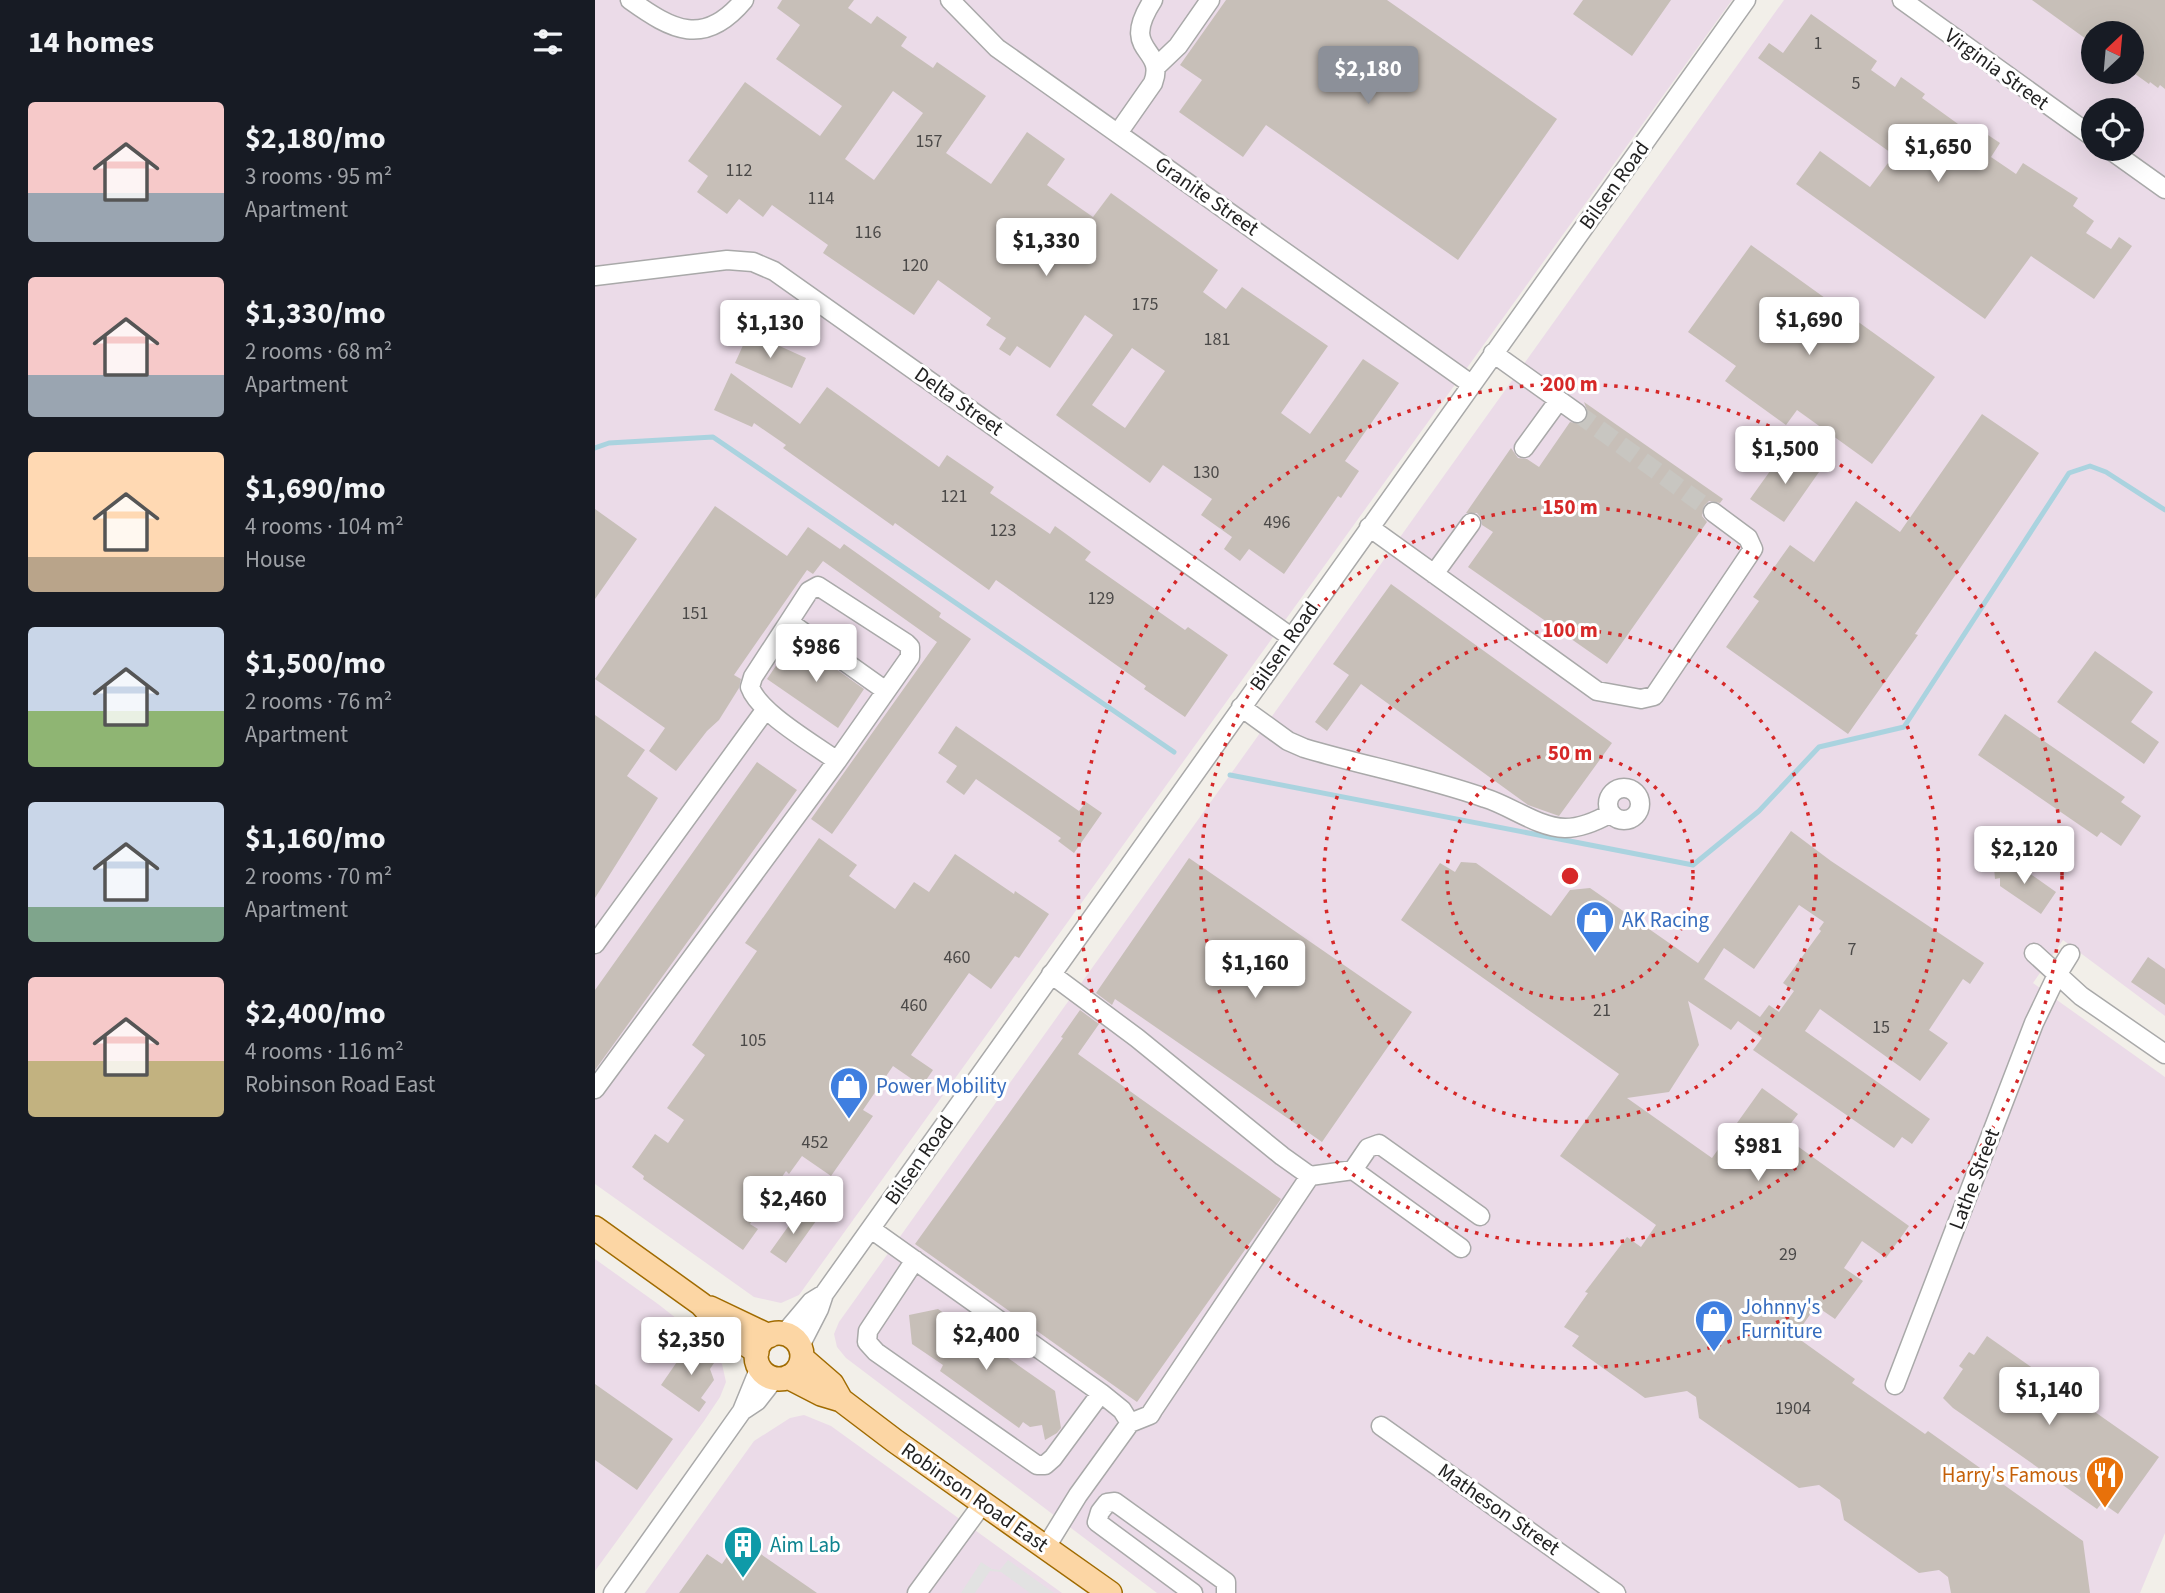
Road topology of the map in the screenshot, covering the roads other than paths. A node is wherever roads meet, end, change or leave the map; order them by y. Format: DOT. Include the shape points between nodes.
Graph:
graph roads {
  1 [pos="630,0"];
  2 [pos="744,0"];
  3 [pos="950,0"];
  4 [pos="1153,0"];
  5 [pos="1210,0"];
  6 [pos="1746,0"];
  7 [pos="1902,0"];
  8 [pos="1156,67"];
  9 [pos="2081,128"];
  10 [pos="1118,133"];
  11 [pos="2126,161"];
  12 [pos="2165,189"];
  13 [pos="595,276"];
  14 [pos="1493,353"];
  15 [pos="1471,384"];
  16 [pos="1559,400"];
  17 [pos="1577,413"];
  18 [pos="1524,448"];
  19 [pos="1713,512"];
  20 [pos="1471,523"];
  21 [pos="1369,527"];
  22 [pos="1434,574"];
  23 [pos="789,622"];
  24 [pos="1291,636"];
  25 [pos="886,691"];
  26 [pos="1241,707"];
  27 [pos="766,709"];
  28 [pos="838,761"];
  29 [pos="1611,813"];
  30 [pos="595,944"];
  31 [pos="2034,953"];
  32 [pos="2070,954"];
  33 [pos="1051,974"];
  34 [pos="2057,975"];
  35 [pos="2165,1054"];
  36 [pos="595,1089"];
  37 [pos="1353,1170"];
  38 [pos="1310,1176"];
  39 [pos="1480,1216"];
  40 [pos="595,1228"];
  41 [pos="871,1228"];
  42 [pos="1461,1248"];
  43 [pos="915,1260"];
  44 [pos="779,1356"];
  45 [pos="1895,1385"];
  46 [pos="1101,1393"];
  47 [pos="1130,1423"];
  48 [pos="1381,1426"];
  49 [pos="1078,1495"];
  50 [pos="983,1503"];
  51 [pos="1100,1512"];
  52 [pos="1046,1547"];
  53 [pos="613,1593"];
  54 [pos="917,1593"];
  55 [pos="1110,1593"];
  56 [pos="1193,1593"];
  57 [pos="1226,1593"];
  58 [pos="1616,1593"];
  1 -- 2 [label="street" via="673,27 695,29 721,21"];
  3 -- 10 [label="street, Granite Street" via="997,48"];
  4 -- 8 [label="street" via="1139,33"];
  5 -- 8 [label="street" via="1178,46"];
  6 -- 14 [label="street, Bilsen Road"];
  7 -- 9 [label="street, Virginia Street"];
  8 -- 10 [label="street" via="1153,83"];
  10 -- 15 [label="street, Granite Street"];
  11 -- 12 [label="street"];
  13 -- 24 [label="street, Delta Street" via="727,260 753,262 774,271"];
  14 -- 15 [label="street, Bilsen Road"];
  14 -- 16 [label="street"];
  15 -- 21 [label="street, Bilsen Road"];
  16 -- 17 [label="street"];
  16 -- 18 [label="street"];
  19 -- 22 [label="street" via="1748,538 1753,549 1648,698 1597,691"];
  20 -- 22 [label="street"];
  21 -- 22 [label="street"];
  21 -- 24 [label="street, Bilsen Road"];
  23 -- 25 [label="street"];
  23 -- 25 [label="street" via="809,591 818,586 906,643 909,657"];
  23 -- 27 [label="street" via="750,683 754,697"];
  24 -- 26 [label="street, Bilsen Road"];
  25 -- 28 [label="street"];
  26 -- 29 [label="street" via="1304,748 1470,793 1549,825 1584,825"];
  26 -- 33 [label="street, Bilsen Road"];
  27 -- 28 [label="street"];
  27 -- 30 [label="street"];
  28 -- 36 [label="street"];
  31 -- 34 [label="street"];
  32 -- 34 [label="street, Lathe Street"];
  33 -- 38 [label="street"];
  33 -- 41 [label="street, Bilsen Road"];
  34 -- 35 [label="street"];
  34 -- 45 [label="street, Lathe Street" via="2034,1023"];
  37 -- 38 [label="street"];
  37 -- 39 [label="street" via="1369,1148 1379,1143"];
  37 -- 42 [label="street"];
  38 -- 47 [label="street" via="1150,1415"];
  40 -- 44 [label="main road, Robinson Road East" via="701,1304 723,1328"];
  41 -- 43 [label="street"];
  41 -- 44 [label="street, Bilsen Road" via="824,1294 811,1302"];
  43 -- 46 [label="street"];
  43 -- 46 [label="street" via="868,1331 867,1342 876,1352 1037,1465 1053,1458"];
  44 -- 50 [label="main road, Robinson Road East" via="832,1384 841,1400"];
  44 -- 53 [label="street, Bilsen Road" via="757,1401 742,1411"];
  46 -- 47 [label="street"];
  47 -- 49 [label="street"];
  48 -- 58 [label="street, Matheson Street"];
  49 -- 51 [label="street"];
  49 -- 52 [label="street"];
  50 -- 52 [label="main road, Robinson Road East"];
  50 -- 54 [label="street"];
  51 -- 56 [label="street" via="1097,1521"];
  51 -- 57 [label="street" via="1107,1503 1115,1502 1226,1582"];
  52 -- 55 [label="main road, Robinson Road East"];
}
